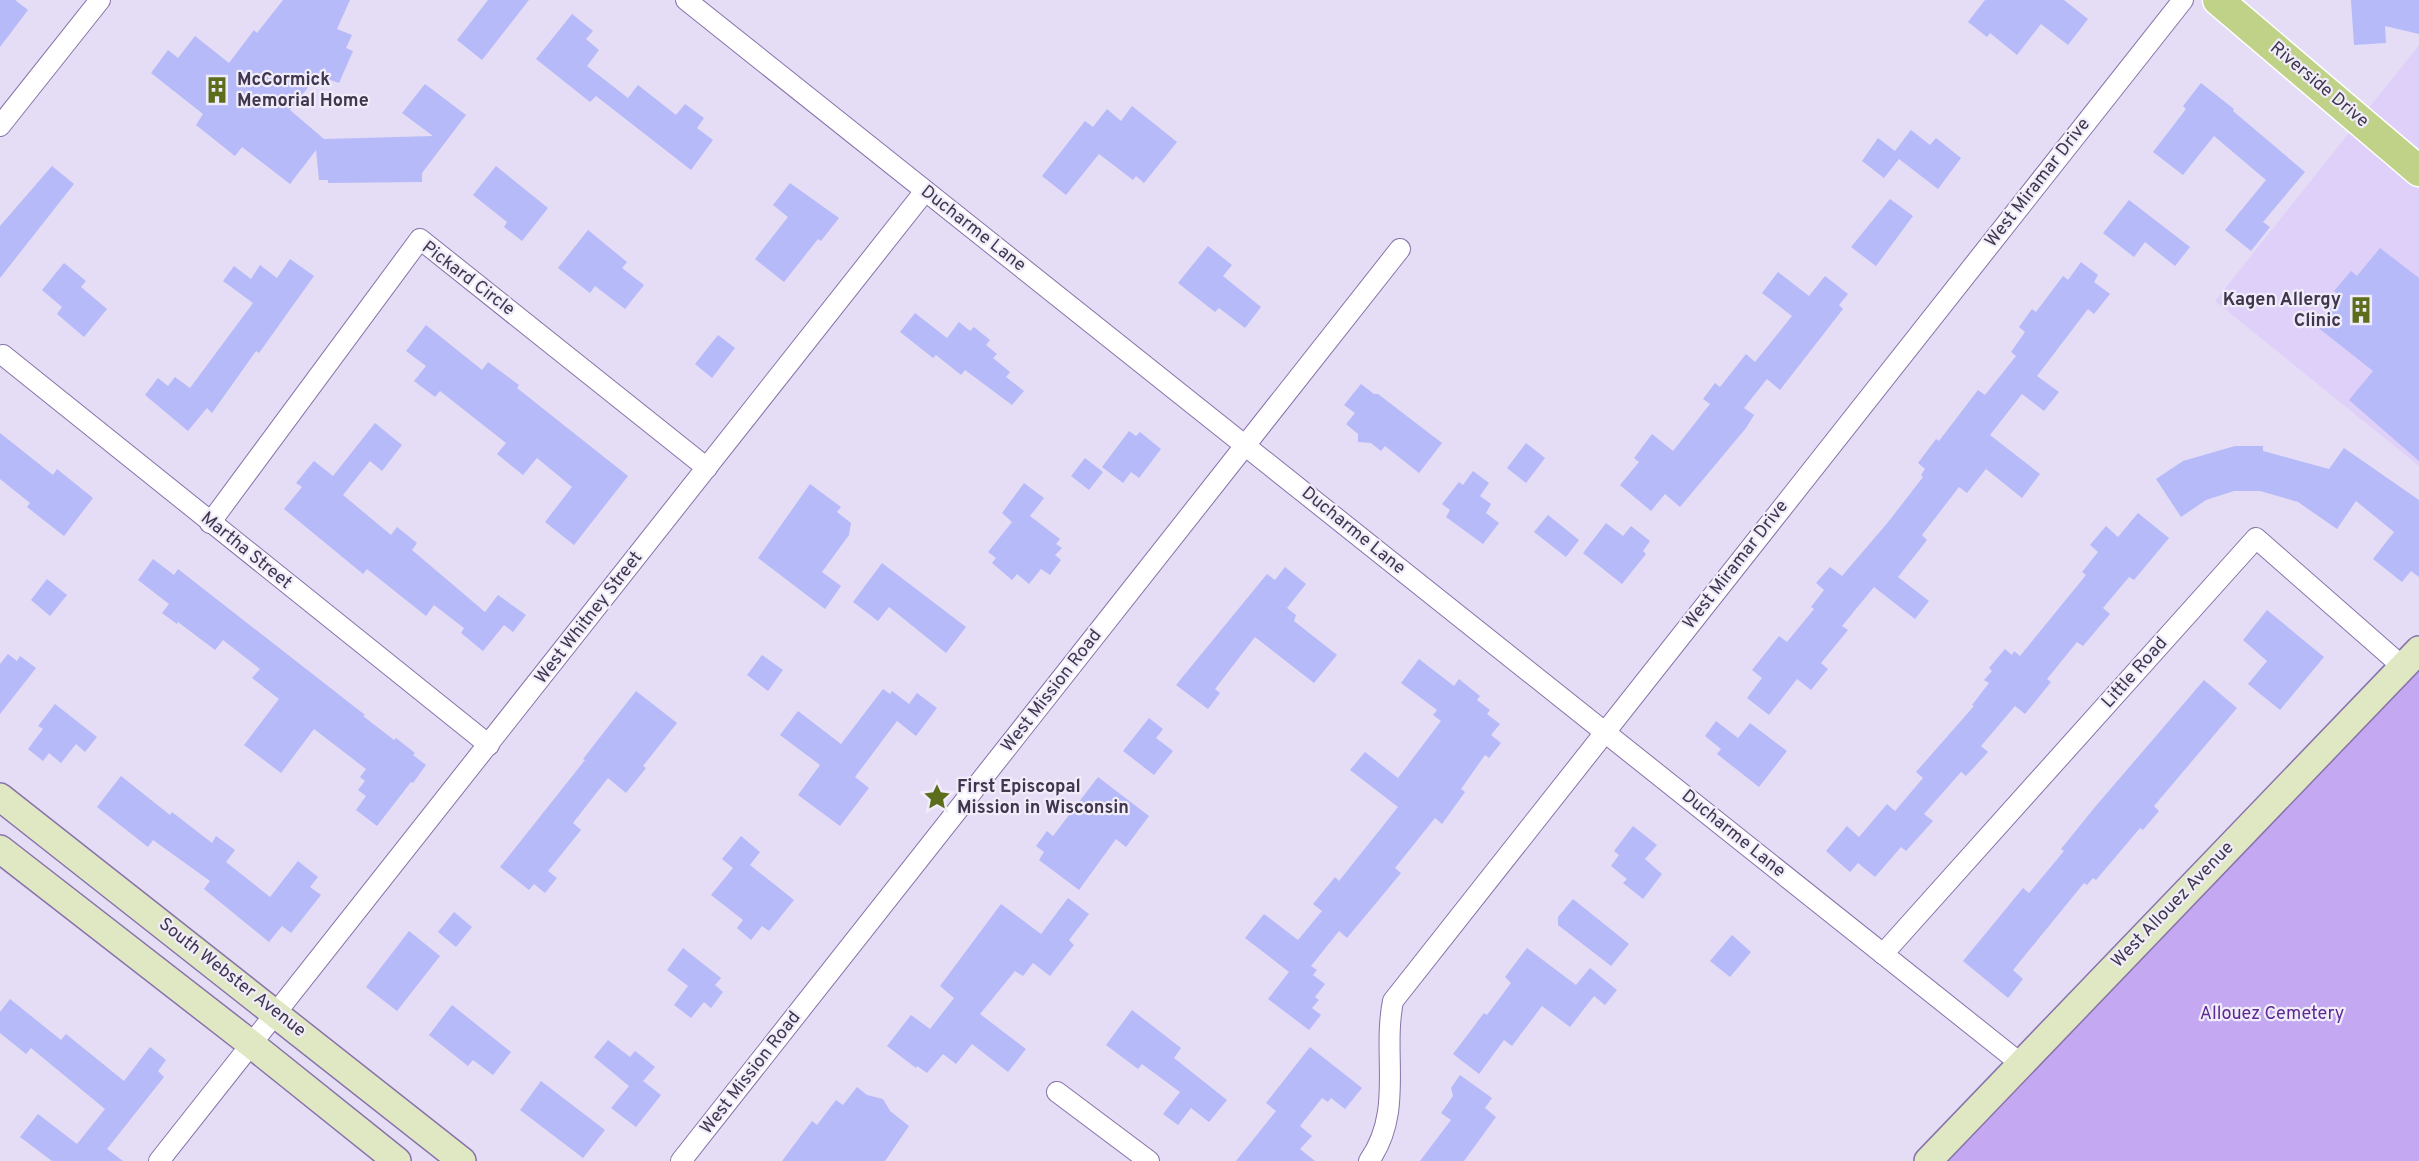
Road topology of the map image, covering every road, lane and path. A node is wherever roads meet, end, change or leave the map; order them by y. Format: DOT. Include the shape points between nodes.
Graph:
graph roads {
  1 [pos="100,0"];
  2 [pos="686,0"];
  3 [pos="2183,0"];
  4 [pos="2218,0"];
  5 [pos="0,126"];
  6 [pos="2419,171"];
  7 [pos="925,191"];
  8 [pos="1400,249"];
  9 [pos="3,355"];
  10 [pos="1246,445"];
  11 [pos="707,468"];
  12 [pos="210,523"];
  13 [pos="2411,659"];
  14 [pos="1604,731"];
  15 [pos="489,746"];
  16 [pos="0,797"];
  17 [pos="0,849"];
  18 [pos="1883,954"];
  19 [pos="276,1013"];
  20 [pos="251,1044"];
  21 [pos="2020,1063"];
  22 [pos="1057,1092"];
  23 [pos="159,1161"];
  24 [pos="398,1161"];
  25 [pos="462,1161"];
  26 [pos="681,1161"];
  27 [pos="1149,1161"];
  28 [pos="1369,1161"];
  29 [pos="1928,1161"];
  1 -- 5 [label="street"];
  2 -- 7 [label="street, Ducharme Lane"];
  3 -- 14 [label="street, West Miramar Drive"];
  4 -- 6 [label="main road, Riverside Drive"];
  7 -- 10 [label="street, Ducharme Lane"];
  7 -- 11 [label="street, West Whitney Street"];
  8 -- 10 [label="street, West Mission Road"];
  9 -- 12 [label="street, Martha Street"];
  10 -- 14 [label="street, Ducharme Lane"];
  10 -- 26 [label="street, West Mission Road"];
  11 -- 12 [label="street, Pickard Circle" via="420,238"];
  11 -- 15 [label="street, West Whitney Street"];
  12 -- 15 [label="street, Martha Street"];
  13 -- 18 [label="street, Little Road" via="2256,538"];
  13 -- 21 [label="main road, West Allouez Avenue"];
  14 -- 18 [label="street, Ducharme Lane"];
  14 -- 28 [label="street, West Miramar Drive" via="1393,1001 1389,1020 1390,1107"];
  15 -- 19 [label="street, West Whitney Street"];
  16 -- 19 [label="main road, South Webster Avenue"];
  17 -- 20 [label="main road"];
  18 -- 21 [label="street, Ducharme Lane"];
  19 -- 20 [label="street, West Whitney Street"];
  19 -- 25 [label="main road, South Webster Avenue"];
  20 -- 23 [label="street, West Whitney Street"];
  20 -- 24 [label="main road"];
  21 -- 29 [label="main road, West Allouez Avenue"];
  22 -- 27 [label="street"];
}
